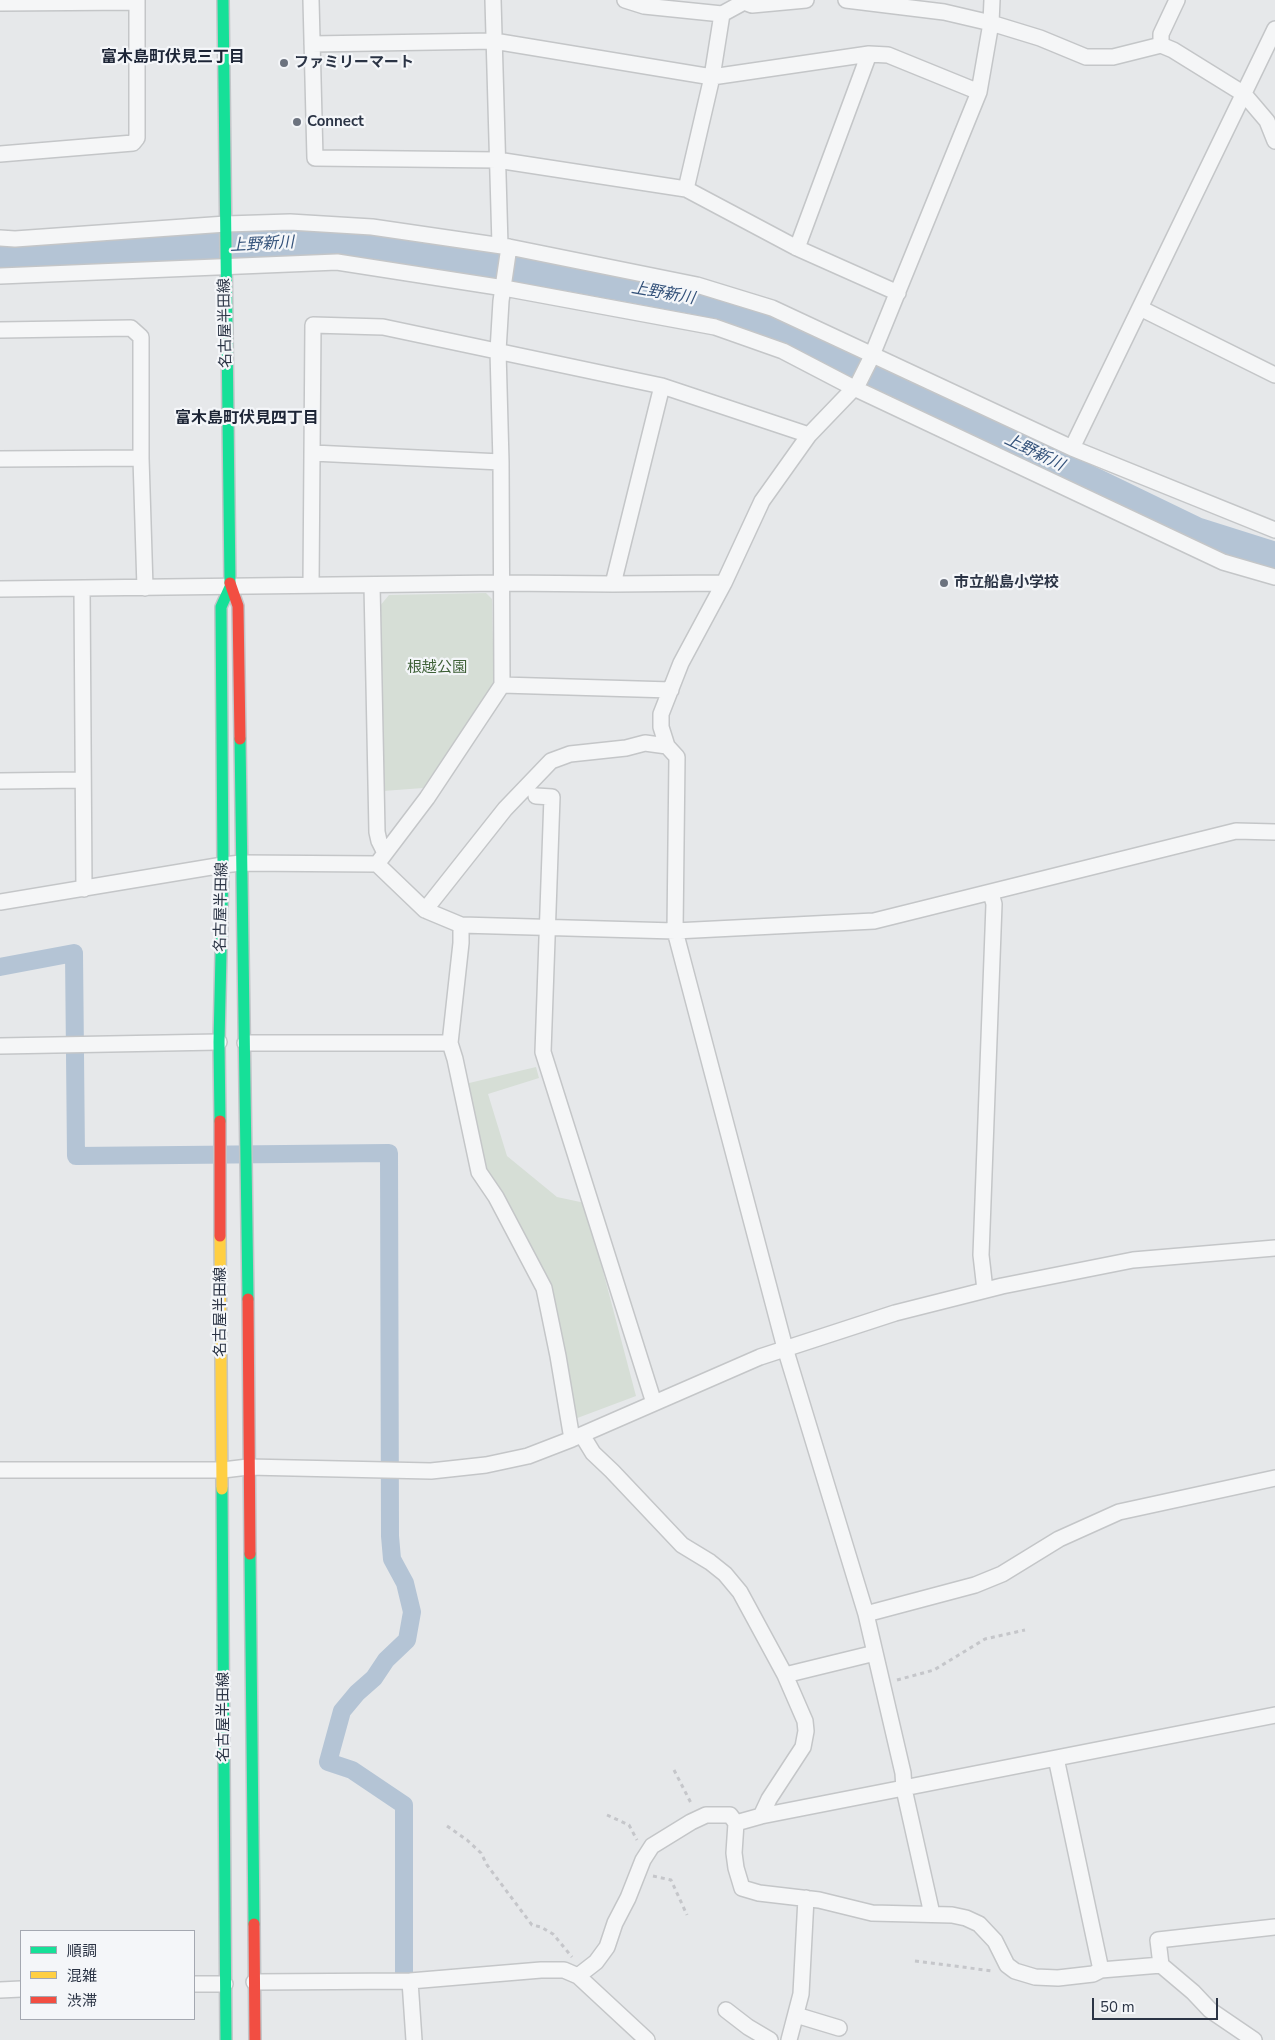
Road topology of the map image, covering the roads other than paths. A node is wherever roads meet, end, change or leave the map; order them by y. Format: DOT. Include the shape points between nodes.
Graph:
graph roads {
  1 [pos="223,0"];
  2 [pos="311,0"];
  3 [pos="493,0"];
  4 [pos="624,0"];
  5 [pos="806,0"];
  6 [pos="846,0"];
  7 [pos="992,0"];
  8 [pos="1177,0"];
  9 [pos="137,1"];
  10 [pos="744,1"];
  11 [pos="0,3"];
  12 [pos="722,14"];
  13 [pos="991,23"];
  14 [pos="1275,30"];
  15 [pos="494,41"];
  16 [pos="312,44"];
  17 [pos="1162,45"];
  18 [pos="869,54"];
  19 [pos="712,77"];
  20 [pos="979,92"];
  21 [pos="1244,94"];
  22 [pos="1271,118"];
  23 [pos="1275,141"];
  24 [pos="0,154"];
  25 [pos="497,160"];
  26 [pos="686,189"];
  27 [pos="226,228"];
  28 [pos="0,238"];
  29 [pos="797,248"];
  30 [pos="506,250"];
  31 [pos="226,262"];
  32 [pos="0,276"];
  33 [pos="504,288"];
  34 [pos="898,293"];
  35 [pos="1140,308"];
  36 [pos="0,330"];
  37 [pos="498,351"];
  38 [pos="871,357"];
  39 [pos="1275,375"];
  40 [pos="662,386"];
  41 [pos="856,386"];
  42 [pos="809,435"];
  43 [pos="1072,448"];
  44 [pos="313,453"];
  45 [pos="141,458"];
  46 [pos="0,459"];
  47 [pos="501,462"];
  48 [pos="1275,530"];
  49 [pos="1275,577"];
  50 [pos="501,583"];
  51 [pos="724,583"];
  52 [pos="312,584"];
  53 [pos="372,584"];
  54 [pos="613,584"];
  55 [pos="230,587"];
  56 [pos="146,588"];
  57 [pos="0,589"];
  58 [pos="82,589"];
  59 [pos="502,685"];
  60 [pos="671,690"];
  61 [pos="667,746"];
  62 [pos="83,780"];
  63 [pos="0,781"];
  64 [pos="536,796"];
  65 [pos="1275,832"];
  66 [pos="381,858"];
  67 [pos="242,863"];
  68 [pos="223,865"];
  69 [pos="84,889"];
  70 [pos="991,893"];
  71 [pos="0,902"];
  72 [pos="425,910"];
  73 [pos="461,925"];
  74 [pos="546,927"];
  75 [pos="675,931"];
  76 [pos="219,1042"];
  77 [pos="245,1042"];
  78 [pos="450,1043"];
  79 [pos="0,1046"];
  80 [pos="1275,1248"];
  81 [pos="985,1290"];
  82 [pos="785,1348"];
  83 [pos="654,1403"];
  84 [pos="577,1437"];
  85 [pos="248,1467"];
  86 [pos="0,1470"];
  87 [pos="223,1470"];
  88 [pos="1275,1478"];
  89 [pos="866,1614"];
  90 [pos="875,1653"];
  91 [pos="785,1675"];
  92 [pos="1275,1715"];
  93 [pos="1056,1758"];
  94 [pos="904,1789"];
  95 [pos="761,1816"];
  96 [pos="736,1823"];
  97 [pos="806,1898"];
  98 [pos="932,1914"];
  99 [pos="1275,1927"];
  100 [pos="1161,1965"];
  101 [pos="1101,1970"];
  102 [pos="580,1974"];
  103 [pos="410,1981"];
  104 [pos="254,1982"];
  105 [pos="195,1984"];
  106 [pos="225,1984"];
  107 [pos="20,1989"];
  108 [pos="0,1990"];
  109 [pos="726,2010"];
  110 [pos="796,2016"];
  111 [pos="839,2028"];
  112 [pos="226,2040"];
  113 [pos="254,2040"];
  114 [pos="414,2040"];
  115 [pos="647,2040"];
  116 [pos="770,2040"];
  117 [pos="789,2040"];
  118 [pos="1254,2040"];
  1 -- 27 [label="main road, 名古屋半田線"];
  2 -- 16 [label="street"];
  3 -- 15 [label="street"];
  4 -- 12 [label="street" via="653,7"];
  5 -- 10 [label="street" via="752,5"];
  6 -- 13 [label="street" via="944,12"];
  7 -- 13 [label="street"];
  8 -- 17 [label="street" via="1161,34"];
  9 -- 11 [label="street"];
  9 -- 24 [label="street" via="137,138 133,143"];
  10 -- 12 [label="street"];
  12 -- 19 [label="street"];
  13 -- 17 [label="street" via="1086,57 1113,57"];
  13 -- 20 [label="street"];
  14 -- 21 [label="street"];
  15 -- 16 [label="street"];
  15 -- 19 [label="street"];
  15 -- 25 [label="street"];
  16 -- 25 [label="street" via="315,158"];
  17 -- 21 [label="street"];
  18 -- 19 [label="street"];
  18 -- 20 [label="street" via="888,55"];
  18 -- 29 [label="street"];
  19 -- 26 [label="street"];
  20 -- 34 [label="street"];
  21 -- 22 [label="street"];
  21 -- 35 [label="street"];
  22 -- 23 [label="street"];
  25 -- 26 [label="street"];
  25 -- 30 [label="street"];
  26 -- 29 [label="street"];
  27 -- 28 [label="street" via="15,240"];
  27 -- 30 [label="street" via="290,222 372,227"];
  27 -- 31 [label="main road, 名古屋半田線"];
  29 -- 34 [label="street"];
  30 -- 33 [label="street"];
  30 -- 38 [label="street" via="697,285 772,308"];
  31 -- 32 [label="street"];
  31 -- 33 [label="street" via="337,262"];
  31 -- 55 [label="main road, 名古屋半田線"];
  33 -- 37 [label="street"];
  33 -- 41 [label="street" via="715,327 783,352"];
  34 -- 38 [label="street"];
  35 -- 39 [label="street"];
  35 -- 43 [label="street"];
  36 -- 45 [label="street" via="130,328 141,336"];
  37 -- 40 [label="street"];
  37 -- 44 [label="street" via="384,327 313,325"];
  37 -- 47 [label="street"];
  38 -- 41 [label="street"];
  38 -- 43 [label="street"];
  40 -- 42 [label="street"];
  40 -- 54 [label="street"];
  41 -- 42 [label="street"];
  41 -- 49 [label="street" via="1223,562"];
  42 -- 51 [label="street" via="762,501"];
  43 -- 48 [label="street"];
  44 -- 47 [label="street"];
  44 -- 52 [label="street"];
  45 -- 46 [label="street"];
  45 -- 56 [label="street"];
  47 -- 50 [label="street"];
  50 -- 53 [label="street"];
  50 -- 54 [label="street"];
  50 -- 59 [label="street"];
  51 -- 54 [label="street"];
  51 -- 60 [label="street" via="680,664"];
  52 -- 53 [label="street"];
  52 -- 55 [label="street"];
  53 -- 66 [label="street" via="377,832"];
  55 -- 56 [label="street"];
  55 -- 67 [label="main road, 名古屋半田線" via="238,606"];
  55 -- 68 [label="main road, 名古屋半田線" via="221,606"];
  56 -- 58 [label="street"];
  57 -- 58 [label="street"];
  58 -- 62 [label="street"];
  59 -- 60 [label="street"];
  59 -- 66 [label="street" via="427,798"];
  60 -- 61 [label="street" via="661,714 661,728"];
  61 -- 72 [label="street" via="644,743 570,754 551,761 504,809"];
  61 -- 75 [label="street" via="677,757"];
  62 -- 63 [label="street"];
  62 -- 69 [label="street"];
  64 -- 74 [label="street" via="552,797"];
  65 -- 70 [label="street" via="1236,831"];
  66 -- 67 [label="street"];
  66 -- 72 [label="street"];
  67 -- 68 [label="street"];
  67 -- 77 [label="main road, 名古屋半田線"];
  68 -- 69 [label="street"];
  68 -- 76 [label="main road, 名古屋半田線"];
  69 -- 71 [label="street"];
  70 -- 75 [label="street" via="874,921"];
  70 -- 81 [label="street" via="994,904 981,1255"];
  72 -- 73 [label="street"];
  73 -- 74 [label="street"];
  73 -- 78 [label="street"];
  74 -- 75 [label="street"];
  74 -- 83 [label="street" via="543,1052"];
  75 -- 82 [label="street"];
  76 -- 79 [label="street"];
  76 -- 87 [label="main road, 名古屋半田線"];
  77 -- 78 [label="street"];
  77 -- 85 [label="main road, 名古屋半田線"];
  78 -- 84 [label="street" via="479,1172 496,1197 544,1288"];
  80 -- 81 [label="street" via="1133,1260"];
  81 -- 82 [label="street" via="895,1313"];
  82 -- 83 [label="street"];
  82 -- 89 [label="street"];
  83 -- 84 [label="street"];
  84 -- 85 [label="street" via="520,1458 440,1470"];
  84 -- 91 [label="street" via="682,1545 725,1574 740,1592"];
  85 -- 87 [label="street"];
  85 -- 104 [label="main road, 名古屋半田線"];
  86 -- 87 [label="street"];
  87 -- 106 [label="main road, 名古屋半田線"];
  88 -- 89 [label="street" via="1119,1512 1059,1539 1002,1574 975,1585"];
  89 -- 90 [label="street"];
  90 -- 91 [label="street"];
  90 -- 94 [label="street"];
  91 -- 95 [label="street" via="805,1721 806,1731 802,1747"];
  92 -- 93 [label="street"];
  93 -- 94 [label="street"];
  93 -- 101 [label="street"];
  94 -- 95 [label="street"];
  94 -- 98 [label="street"];
  95 -- 96 [label="street"];
  96 -- 97 [label="street" via="734,1853 742,1888"];
  96 -- 102 [label="street" via="730,1816 700,1817 652,1846 607,1947 596,1962"];
  97 -- 98 [label="street" via="872,1913"];
  97 -- 110 [label="street" via="801,1994"];
  98 -- 101 [label="street" via="952,1915 979,1924 996,1941 1007,1965 1015,1971 1035,1977 1058,1978"];
  99 -- 100 [label="street" via="1158,1940"];
  100 -- 101 [label="street"];
  100 -- 118 [label="street" via="1210,2010"];
  102 -- 103 [label="street" via="541,1970"];
  102 -- 115 [label="street"];
  103 -- 104 [label="street"];
  103 -- 114 [label="street"];
  104 -- 113 [label="main road, 名古屋半田線"];
  105 -- 106 [label="street"];
  106 -- 112 [label="main road, 名古屋半田線"];
  107 -- 108 [label="street"];
  109 -- 116 [label="street"];
  110 -- 111 [label="street"];
  110 -- 117 [label="street"];
}
